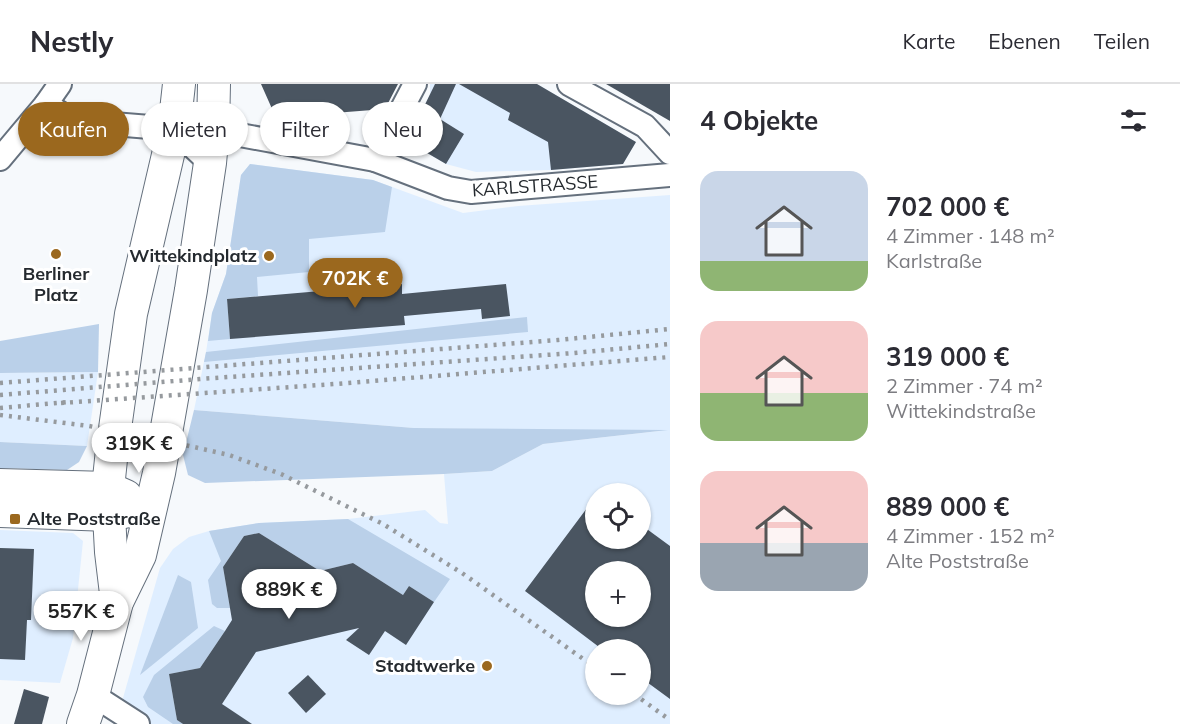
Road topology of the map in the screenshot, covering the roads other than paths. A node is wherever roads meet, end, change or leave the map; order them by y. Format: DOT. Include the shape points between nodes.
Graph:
graph roads {
  1 [pos="60,84"];
  2 [pos="179,84"];
  3 [pos="214,84"];
  4 [pos="415,84"];
  5 [pos="569,84"];
  6 [pos="47,102"];
  7 [pos="177,102"];
  8 [pos="214,102"];
  9 [pos="248,136"];
  10 [pos="18,137"];
  11 [pos="670,153"];
  12 [pos="168,156"];
  13 [pos="203,156"];
  14 [pos="211,156"];
  15 [pos="0,159"];
  16 [pos="375,160"];
  17 [pos="210,163"];
  18 [pos="670,175"];
  19 [pos="0,485"];
  20 [pos="109,502"];
  21 [pos="152,506"];
  22 [pos="0,511"];
  23 [pos="117,602"];
  24 [pos="93,695"];
  25 [pos="83,724"];
  26 [pos="138,724"];
  1 -- 6 [label="street"];
  2 -- 7 [label="main road"];
  3 -- 8 [label="main road"];
  4 -- 16 [label="street"];
  5 -- 11 [label="street" via="645,126"];
  9 -- 16 [label="street"];
  10 -- 15 [label="street"];
  12 -- 20 [label="main road" via="131,314"];
  13 -- 17 [label="street"];
  14 -- 17 [label="main road"];
  16 -- 18 [label="street, KARLSTRASSE" via="448,188 471,192"];
  17 -- 21 [label="main road"];
  19 -- 20 [label="main road"];
  20 -- 21 [label="main road"];
  20 -- 22 [label="main road"];
  20 -- 23 [label="main road"];
  21 -- 23 [label="main road" via="140,555"];
  23 -- 24 [label="main road"];
  24 -- 25 [label="main road"];
  24 -- 26 [label="street"];
}
